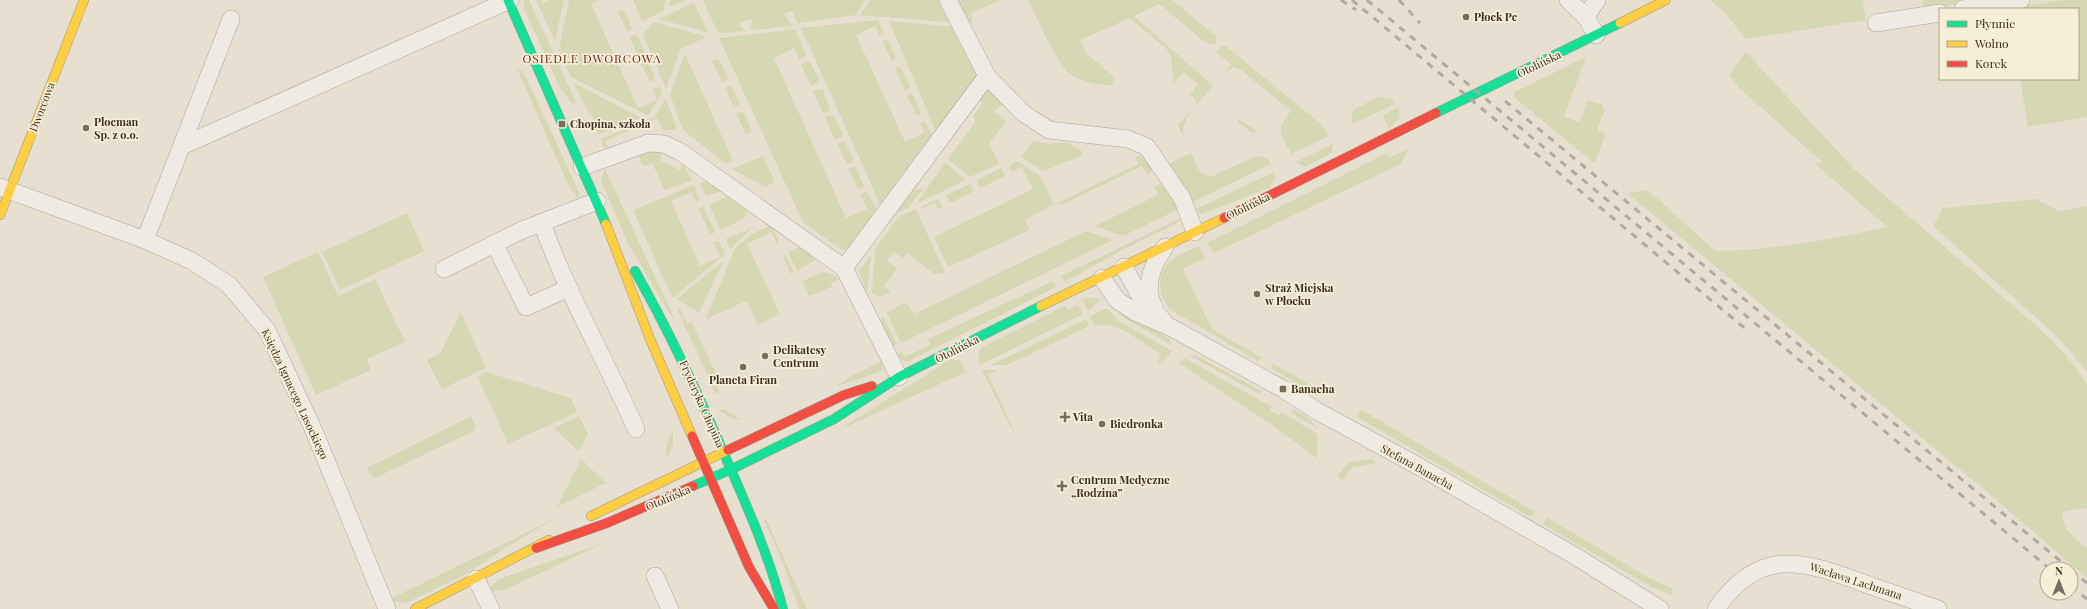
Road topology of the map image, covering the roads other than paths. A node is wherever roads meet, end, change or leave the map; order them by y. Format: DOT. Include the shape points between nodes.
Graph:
graph roads {
  1 [pos="84,0"];
  2 [pos="509,0"];
  3 [pos="948,0"];
  4 [pos="1568,0"];
  5 [pos="1597,0"];
  6 [pos="1666,0"];
  7 [pos="2021,0"];
  8 [pos="1969,8"];
  9 [pos="1939,13"];
  10 [pos="1586,17"];
  11 [pos="231,19"];
  12 [pos="1876,23"];
  13 [pos="1596,35"];
  14 [pos="987,76"];
  15 [pos="182,146"];
  16 [pos="582,168"];
  17 [pos="5,189"];
  18 [pos="598,205"];
  19 [pos="0,215"];
  20 [pos="542,223"];
  21 [pos="1195,232"];
  22 [pos="145,240"];
  23 [pos="494,243"];
  24 [pos="1165,247"];
  25 [pos="844,268"];
  26 [pos="1124,268"];
  27 [pos="444,269"];
  28 [pos="1102,278"];
  29 [pos="569,288"];
  30 [pos="1158,317"];
  31 [pos="1172,328"];
  32 [pos="900,378"];
  33 [pos="707,414"];
  34 [pos="719,422"];
  35 [pos="686,423"];
  36 [pos="636,429"];
  37 [pos="743,433"];
  38 [pos="755,436"];
  39 [pos="685,443"];
  40 [pos="723,452"];
  41 [pos="763,454"];
  42 [pos="703,461"];
  43 [pos="678,464"];
  44 [pos="756,467"];
  45 [pos="732,469"];
  46 [pos="672,476"];
  47 [pos="710,479"];
  48 [pos="748,486"];
  49 [pos="680,493"];
  50 [pos="693,497"];
  51 [pos="715,509"];
  52 [pos="748,509"];
  53 [pos="726,517"];
  54 [pos="536,548"];
  55 [pos="655,576"];
  56 [pos="476,579"];
  57 [pos="387,609"];
  58 [pos="415,609"];
  59 [pos="491,609"];
  60 [pos="670,609"];
  61 [pos="774,609"];
  62 [pos="783,609"];
  63 [pos="1660,609"];
  64 [pos="1716,609"];
  65 [pos="1938,609"];
  1 -- 17 [label="main road, Dworcowa"];
  2 -- 15 [label="street"];
  2 -- 16 [label="main road, Fryderyka Chopina"];
  3 -- 14 [label="street"];
  4 -- 10 [label="street"];
  5 -- 10 [label="street"];
  6 -- 13 [label="main road, Otolińska"];
  7 -- 8 [label="street"];
  9 -- 12 [label="street"];
  10 -- 13 [label="street"];
  11 -- 15 [label="street"];
  13 -- 21 [label="main road, Otolińska"];
  14 -- 21 [label="street" via="1024,113 1049,130 1128,138 1147,147 1182,198"];
  14 -- 25 [label="street"];
  15 -- 22 [label="street"];
  16 -- 18 [label="main road, Fryderyka Chopina"];
  16 -- 25 [label="street" via="648,143 664,144 679,151"];
  17 -- 19 [label="main road, Dworcowa"];
  17 -- 22 [label="street, Księdza Ignacego Lasockiego"];
  18 -- 20 [label="street"];
  18 -- 33 [label="main road, Fryderyka Chopina" via="661,315"];
  18 -- 35 [label="main road, Fryderyka Chopina"];
  20 -- 23 [label="street"];
  20 -- 29 [label="street"];
  21 -- 24 [label="main road, Otolińska"];
  22 -- 57 [label="street, Księdza Ignacego Lasockiego" via="192,261 228,285 267,330 314,431"];
  23 -- 27 [label="street"];
  23 -- 29 [label="street" via="526,307"];
  24 -- 26 [label="main road, Otolińska"];
  24 -- 30 [label="street" via="1150,272 1148,284"];
  25 -- 32 [label="street"];
  26 -- 28 [label="main road, Otolińska"];
  26 -- 30 [label="street, Stefana Banacha" via="1141,298"];
  28 -- 31 [label="street, Stefana Banacha" via="1114,297 1126,307"];
  28 -- 32 [label="main road, Otolińska" via="1064,294"];
  29 -- 36 [label="street"];
  30 -- 31 [label="street, Stefana Banacha"];
  31 -- 63 [label="street, Stefana Banacha" via="1570,553"];
  32 -- 38 [label="main road, Otolińska" via="844,395"];
  32 -- 41 [label="main road, Otolińska" via="839,416"];
  33 -- 34 [label="main road"];
  33 -- 40 [label="main road, Fryderyka Chopina"];
  35 -- 39 [label="main road"];
  35 -- 42 [label="main road, Fryderyka Chopina"];
  37 -- 38 [label="main road"];
  38 -- 40 [label="main road, Otolińska"];
  40 -- 42 [label="main road, Otolińska"];
  40 -- 45 [label="main road, Fryderyka Chopina"];
  41 -- 44 [label="main road"];
  41 -- 45 [label="main road, Otolińska"];
  42 -- 46 [label="main road, Otolińska"];
  42 -- 47 [label="main road, Fryderyka Chopina"];
  43 -- 46 [label="main road"];
  45 -- 47 [label="main road, Otolińska"];
  45 -- 52 [label="main road, Fryderyka Chopina"];
  46 -- 54 [label="main road, Otolińska" via="581,521"];
  47 -- 49 [label="main road, Otolińska"];
  47 -- 53 [label="main road, Fryderyka Chopina"];
  48 -- 52 [label="main road"];
  49 -- 50 [label="main road"];
  49 -- 54 [label="main road, Otolińska"];
  51 -- 53 [label="main road"];
  52 -- 62 [label="main road, Fryderyka Chopina" via="771,566"];
  53 -- 61 [label="main road, Fryderyka Chopina" via="749,567"];
  54 -- 56 [label="main road, Otolińska"];
  55 -- 60 [label="street"];
  56 -- 58 [label="main road, Otolińska"];
  56 -- 59 [label="street"];
  64 -- 65 [label="street, Wacława Lachmana" via="1733,588 1748,575 1769,566 1789,563 1833,572"];
}
